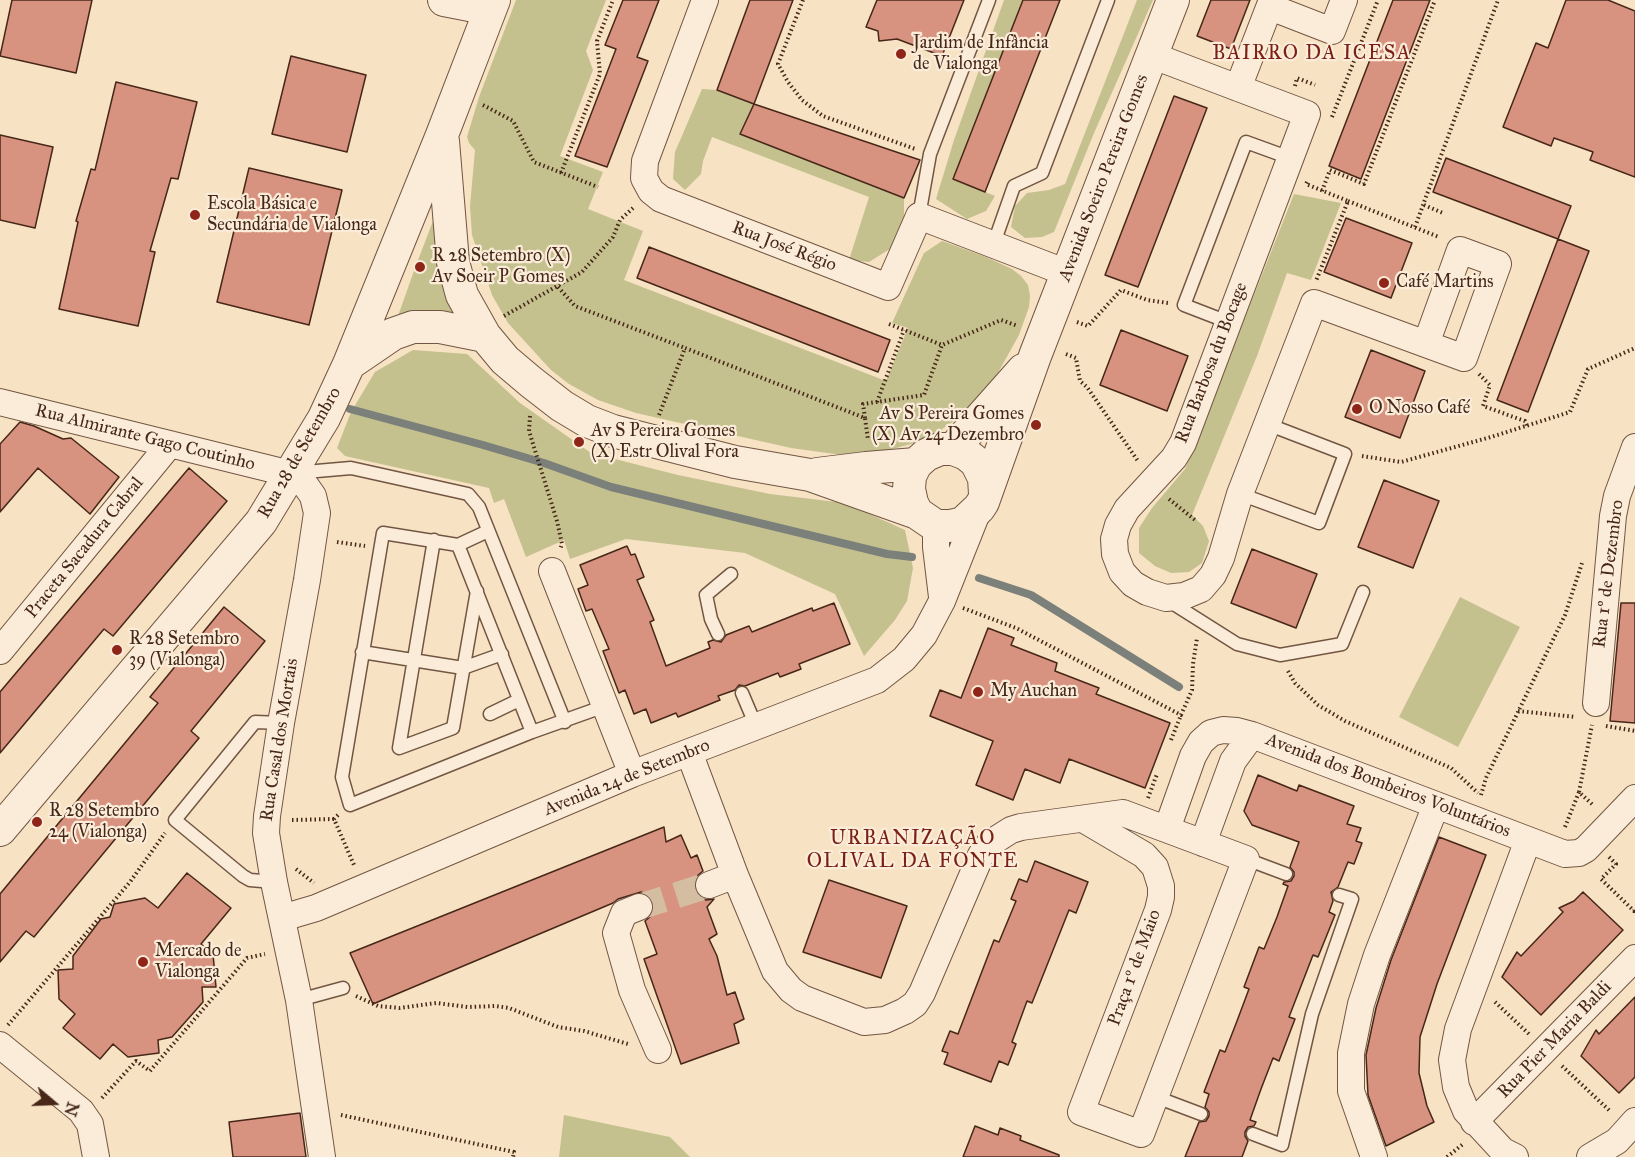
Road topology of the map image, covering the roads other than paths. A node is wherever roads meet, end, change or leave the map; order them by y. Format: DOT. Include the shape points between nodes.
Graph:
graph roads {
  1 [pos="444,0"];
  2 [pos="705,0"];
  3 [pos="989,0"];
  4 [pos="1108,0"];
  5 [pos="1173,0"];
  6 [pos="1344,0"];
  7 [pos="1271,3"];
  8 [pos="492,5"];
  9 [pos="1151,55"];
  10 [pos="1239,88"];
  11 [pos="442,135"];
  12 [pos="1290,158"];
  13 [pos="919,216"];
  14 [pos="994,243"];
  15 [pos="1067,273"];
  16 [pos="1228,322"];
  17 [pos="494,326"];
  18 [pos="1426,344"];
  19 [pos="1045,347"];
  20 [pos="349,363"];
  21 [pos="0,402"];
  22 [pos="1267,424"];
  23 [pos="170,444"];
  24 [pos="1635,447"];
  25 [pos="953,449"];
  26 [pos="916,464"];
  27 [pos="291,474"];
  28 [pos="810,475"];
  29 [pos="1630,477"];
  30 [pos="1240,494"];
  31 [pos="982,501"];
  32 [pos="927,520"];
  33 [pos="488,531"];
  34 [pos="434,540"];
  35 [pos="458,545"];
  36 [pos="552,571"];
  37 [pos="731,574"];
  38 [pos="477,591"];
  39 [pos="1363,592"];
  40 [pos="1166,598"];
  41 [pos="952,605"];
  42 [pos="718,634"];
  43 [pos="0,651"];
  44 [pos="362,652"];
  45 [pos="501,654"];
  46 [pos="413,660"];
  47 [pos="463,668"];
  48 [pos="742,693"];
  49 [pos="519,700"];
  50 [pos="1596,703"];
  51 [pos="605,706"];
  52 [pos="490,714"];
  53 [pos="565,722"];
  54 [pos="281,723"];
  55 [pos="756,726"];
  56 [pos="532,732"];
  57 [pos="1252,735"];
  58 [pos="689,752"];
  59 [pos="632,774"];
  60 [pos="1635,798"];
  61 [pos="1436,805"];
  62 [pos="1083,819"];
  63 [pos="1167,829"];
  64 [pos="0,830"];
  65 [pos="1528,840"];
  66 [pos="1203,843"];
  67 [pos="1246,859"];
  68 [pos="282,873"];
  69 [pos="735,874"];
  70 [pos="1286,874"];
  71 [pos="709,885"];
  72 [pos="1339,895"];
  73 [pos="639,907"];
  74 [pos="282,918"];
  75 [pos="1635,958"];
  76 [pos="343,988"];
  77 [pos="299,1000"];
  78 [pos="4,1035"];
  79 [pos="658,1050"];
  80 [pos="1156,1097"];
  81 [pos="1201,1114"];
  82 [pos="1474,1122"];
  83 [pos="1632,1125"];
  84 [pos="1253,1134"];
  85 [pos="96,1157"];
  86 [pos="322,1157"];
  87 [pos="1374,1157"];
  88 [pos="1515,1157"];
  89 [pos="1590,1157"];
  1 -- 8 [label="street"];
  2 -- 13 [label="street, Rua José Régio" via="645,161 644,178 651,191 676,206 888,288"];
  3 -- 13 [label="lane" via="930,154"];
  4 -- 14 [label="lane" via="1042,172 1014,186"];
  5 -- 9 [label="street, Avenida Soeiro Pereira Gomes"];
  6 -- 7 [label="street" via="1332,31"];
  7 -- 10 [label="street"];
  8 -- 11 [label="street, Rua 28 de Setembro"];
  9 -- 10 [label="street, Rua Barbosa du Bocage"];
  9 -- 15 [label="street, Avenida Soeiro Pereira Gomes"];
  10 -- 12 [label="street, Rua Barbosa du Bocage" via="1307,114"];
  11 -- 17 [label="street" via="453,262 462,295"];
  11 -- 20 [label="street, Rua 28 de Setembro"];
  12 -- 16 [label="street, Rua Barbosa du Bocage"];
  12 -- 16 [label="lane" via="1246,142 1185,305"];
  13 -- 14 [label="street"];
  14 -- 15 [label="street"];
  15 -- 19 [label="street, Avenida Soeiro Pereira Gomes"];
  16 -- 40 [label="street, Rua Barbosa du Bocage" via="1183,443 1127,509 1114,539 1122,572 1133,584"];
  17 -- 20 [label="street" via="413,327 393,334"];
  17 -- 28 [label="street" via="506,360 562,406 587,421 735,462"];
  18 -- 18 [label="street" via="1464,358 1498,264 1460,250"];
  18 -- 22 [label="street" via="1314,303"];
  19 -- 25 [label="street, Avenida Soeiro Pereira Gomes"];
  19 -- 31 [label="street, Avenida Soeiro Pereira Gomes"];
  20 -- 27 [label="street, Rua 28 de Setembro" via="324,418"];
  21 -- 23 [label="street, Rua Almirante Gago Coutinho"];
  22 -- 30 [label="street"];
  22 -- 30 [label="lane" via="1345,454 1318,523"];
  23 -- 27 [label="street, Rua Almirante Gago Coutinho"];
  23 -- 43 [label="street, Praceta Sacadura Cabral"];
  24 -- 29 [label="street, Rua 1º de Dezembro"];
  25 -- 26 [label="street" via="940,449"];
  25 -- 31 [label="street" via="976,462 984,478"];
  26 -- 28 [label="street"];
  26 -- 32 [label="street" via="909,489 912,503"];
  27 -- 33 [label="lane" via="351,468 468,494 479,507"];
  27 -- 54 [label="street, Rua Casal dos Mortais" via="313,496 317,513"];
  27 -- 64 [label="street, Rua 28 de Setembro" via="261,522"];
  28 -- 32 [label="street"];
  29 -- 50 [label="street, Rua 1º de Dezembro" via="1613,516"];
  30 -- 40 [label="street" via="1213,575 1201,589"];
  31 -- 32 [label="street" via="963,523 950,526"];
  31 -- 41 [label="street, Avenida 24 de Setembro"];
  32 -- 41 [label="street"];
  33 -- 35 [label="lane"];
  33 -- 53 [label="lane"];
  34 -- 35 [label="lane"];
  34 -- 44 [label="lane" via="383,533"];
  34 -- 46 [label="lane"];
  35 -- 38 [label="lane"];
  36 -- 51 [label="street"];
  37 -- 42 [label="lane" via="706,595"];
  38 -- 45 [label="lane"];
  38 -- 47 [label="lane"];
  39 -- 40 [label="lane" via="1342,644 1280,656 1237,644"];
  41 -- 55 [label="street, Avenida 24 de Setembro" via="904,659 877,680"];
  44 -- 46 [label="lane"];
  44 -- 56 [label="lane" via="342,777 350,805"];
  45 -- 47 [label="lane"];
  45 -- 49 [label="lane"];
  46 -- 47 [label="lane"];
  46 -- 47 [label="lane" via="399,748 453,728"];
  48 -- 55 [label="lane"];
  49 -- 52 [label="lane"];
  49 -- 56 [label="lane"];
  51 -- 53 [label="lane"];
  51 -- 59 [label="street"];
  53 -- 56 [label="lane"];
  54 -- 68 [label="street, Rua Casal dos Mortais" via="266,833"];
  54 -- 68 [label="lane" via="255,722 175,820 250,880"];
  55 -- 58 [label="street, Avenida 24 de Setembro"];
  57 -- 61 [label="street, Avenida dos Bombeiros Voluntários"];
  57 -- 63 [label="street, Avenida dos Bombeiros Voluntários" via="1222,730 1201,742"];
  57 -- 66 [label="street, Avenida dos Bombeiros Voluntários" via="1233,761"];
  58 -- 59 [label="street, Avenida 24 de Setembro"];
  58 -- 69 [label="street"];
  59 -- 74 [label="street, Avenida 24 de Setembro" via="316,908"];
  60 -- 65 [label="street" via="1579,853 1565,854"];
  61 -- 65 [label="street, Avenida dos Bombeiros Voluntários" via="1476,807"];
  61 -- 87 [label="street" via="1377,955 1351,1053 1352,1091"];
  62 -- 63 [label="street" via="1123,813"];
  62 -- 69 [label="street" via="1021,827 989,844 922,993 915,1004 885,1020 864,1022 791,990 775,971"];
  62 -- 80 [label="street, Praça 1º de Maio" via="1144,855 1155,867 1161,897 1081,1112 1141,1134"];
  63 -- 66 [label="street"];
  65 -- 82 [label="street, Avenida dos Bombeiros Voluntários" via="1458,1029 1452,1060 1460,1100"];
  66 -- 67 [label="street"];
  67 -- 70 [label="lane"];
  67 -- 80 [label="street, Praça 1º de Maio"];
  68 -- 74 [label="street, Rua Casal dos Mortais"];
  69 -- 71 [label="street"];
  72 -- 84 [label="lane" via="1352,900 1312,1014 1282,1145"];
  73 -- 79 [label="street" via="624,913 616,933 632,990"];
  74 -- 77 [label="street, Rua Casal dos Mortais"];
  75 -- 82 [label="street, Rua Pier Maria Baldi"];
  76 -- 77 [label="lane"];
  77 -- 86 [label="street, Rua Casal dos Mortais"];
  78 -- 85 [label="street" via="86,1117 93,1132"];
  80 -- 81 [label="lane"];
  82 -- 88 [label="street, Avenida dos Bombeiros Voluntários" via="1503,1151"];
  83 -- 89 [label="street" via="1617,1141"];
}
